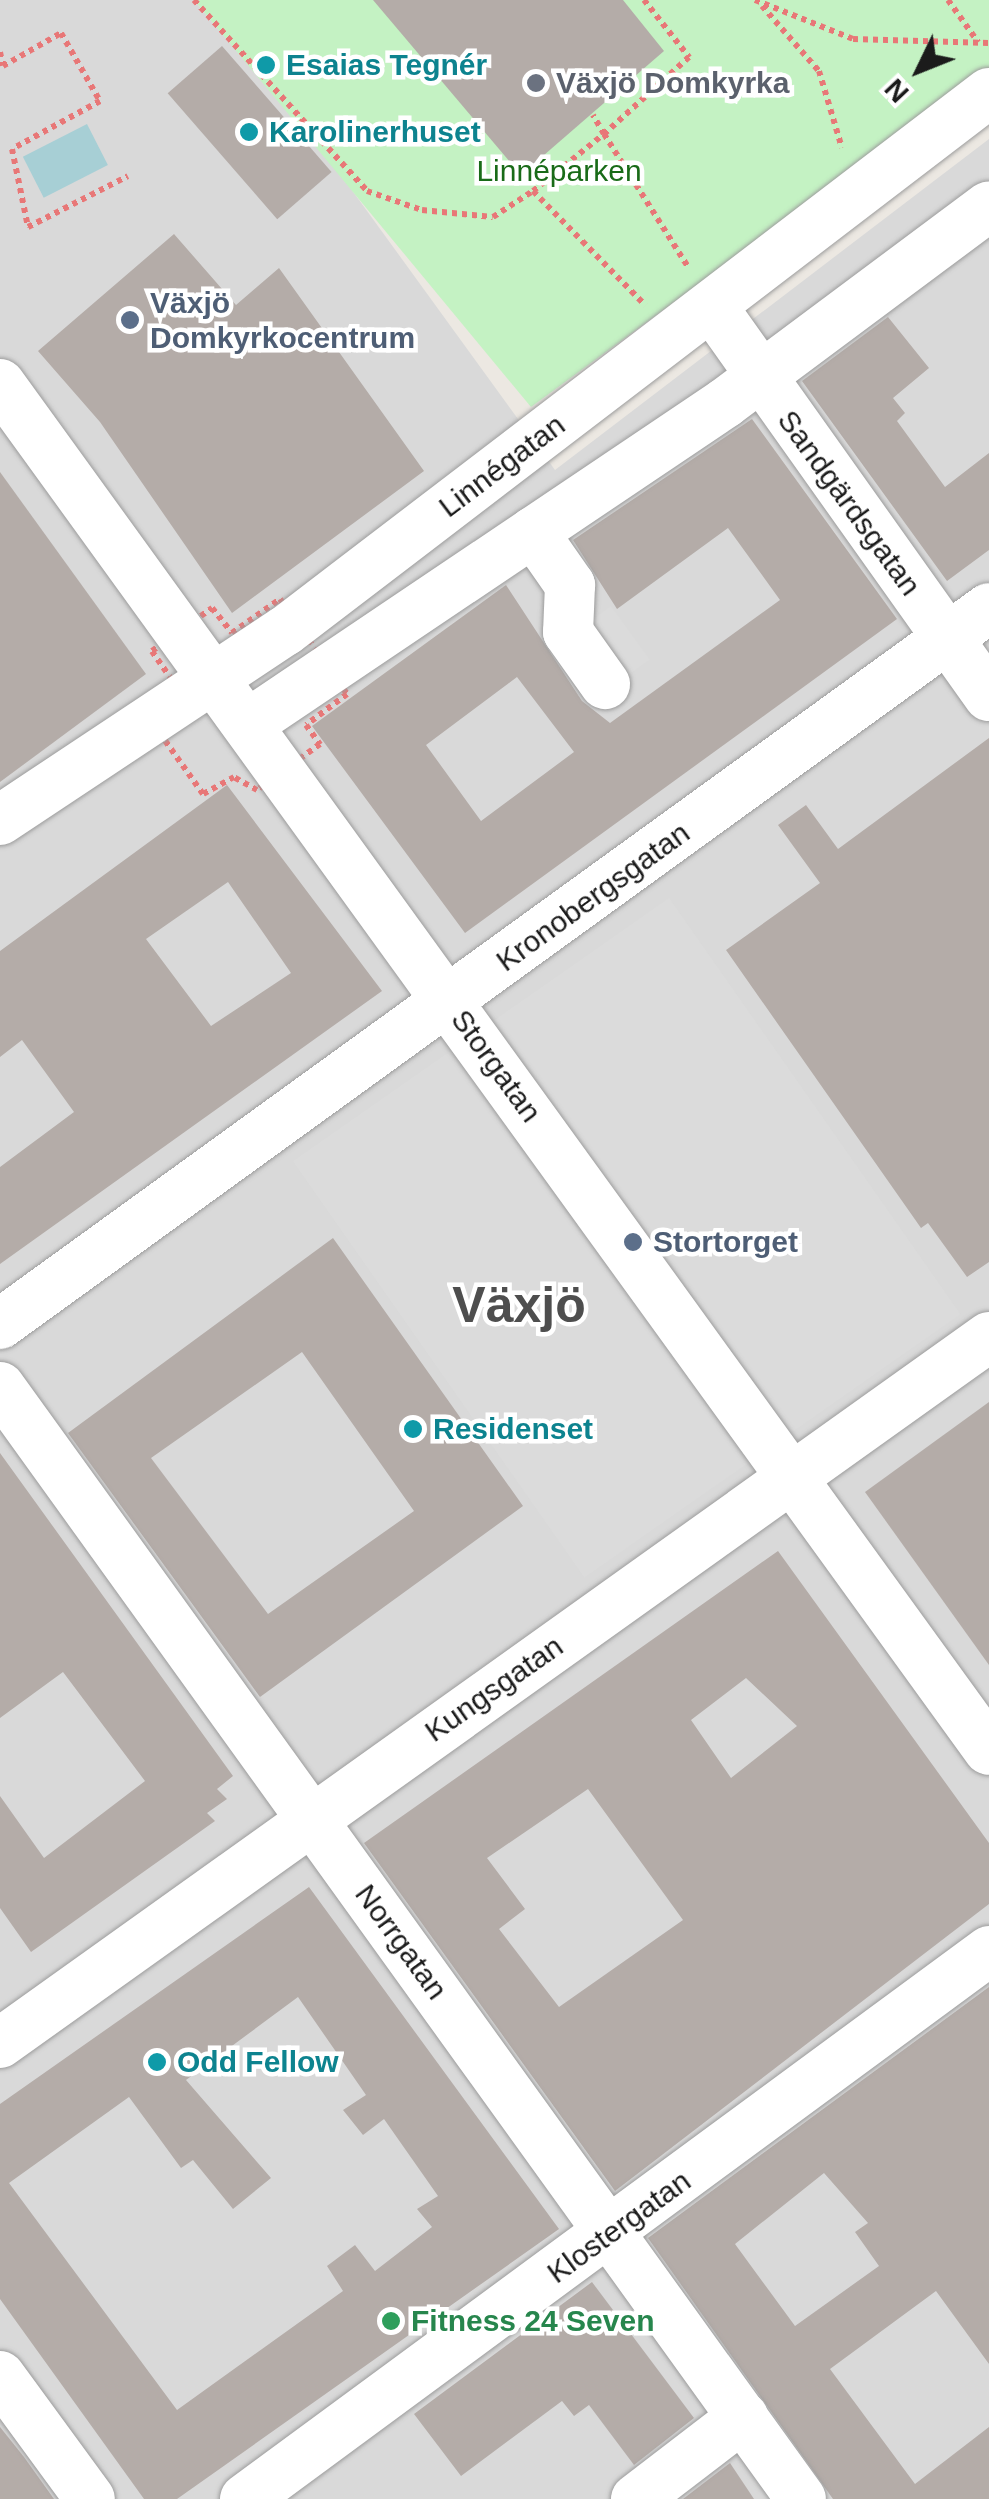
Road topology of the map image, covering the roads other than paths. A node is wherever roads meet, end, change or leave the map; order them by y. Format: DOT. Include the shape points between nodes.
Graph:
graph roads {
  1 [pos="989,92"];
  2 [pos="989,206"];
  3 [pos="694,321"];
  4 [pos="758,378"];
  5 [pos="0,384"];
  6 [pos="533,532"];
  7 [pos="989,608"];
  8 [pos="948,639"];
  9 [pos="215,680"];
  10 [pos="605,684"];
  11 [pos="989,696"];
  12 [pos="248,724"];
  13 [pos="0,820"];
  14 [pos="448,1000"];
  15 [pos="0,1324"];
  16 [pos="989,1337"];
  17 [pos="0,1386"];
  18 [pos="794,1478"];
  19 [pos="989,1750"];
  20 [pos="312,1818"];
  21 [pos="989,1951"];
  22 [pos="0,2043"];
  23 [pos="611,2234"];
  24 [pos="0,2376"];
  25 [pos="743,2418"];
  26 [pos="90,2499"];
  27 [pos="245,2499"];
  28 [pos="636,2499"];
  29 [pos="801,2499"];
  1 -- 3 [label="street, Linnégatan"];
  2 -- 4 [label="street"];
  3 -- 4 [label="street, Sandgärdsgatan"];
  3 -- 9 [label="street, Linnégatan"];
  4 -- 6 [label="street"];
  4 -- 8 [label="street, Sandgärdsgatan"];
  5 -- 9 [label="street, Storgatan"];
  6 -- 10 [label="street" via="570,585 568,632"];
  6 -- 12 [label="street"];
  7 -- 8 [label="street, Kronobergsgatan"];
  8 -- 11 [label="street, Sandgärdsgatan"];
  8 -- 14 [label="street, Kronobergsgatan"];
  9 -- 12 [label="street, Storgatan"];
  9 -- 13 [label="street, Linnégatan"];
  12 -- 14 [label="street, Storgatan"];
  14 -- 15 [label="street, Kronobergsgatan"];
  14 -- 18 [label="street, Storgatan"];
  16 -- 18 [label="street, Kungsgatan"];
  17 -- 20 [label="street, Norrgatan"];
  18 -- 19 [label="street, Storgatan"];
  18 -- 20 [label="street, Kungsgatan"];
  20 -- 22 [label="street, Kungsgatan"];
  20 -- 23 [label="street, Norrgatan"];
  21 -- 23 [label="street, Klostergatan"];
  23 -- 25 [label="street, Norrgatan"];
  23 -- 27 [label="street, Klostergatan"];
  24 -- 26 [label="street"];
  25 -- 28 [label="street"];
  25 -- 29 [label="street, Norrgatan"];
}
